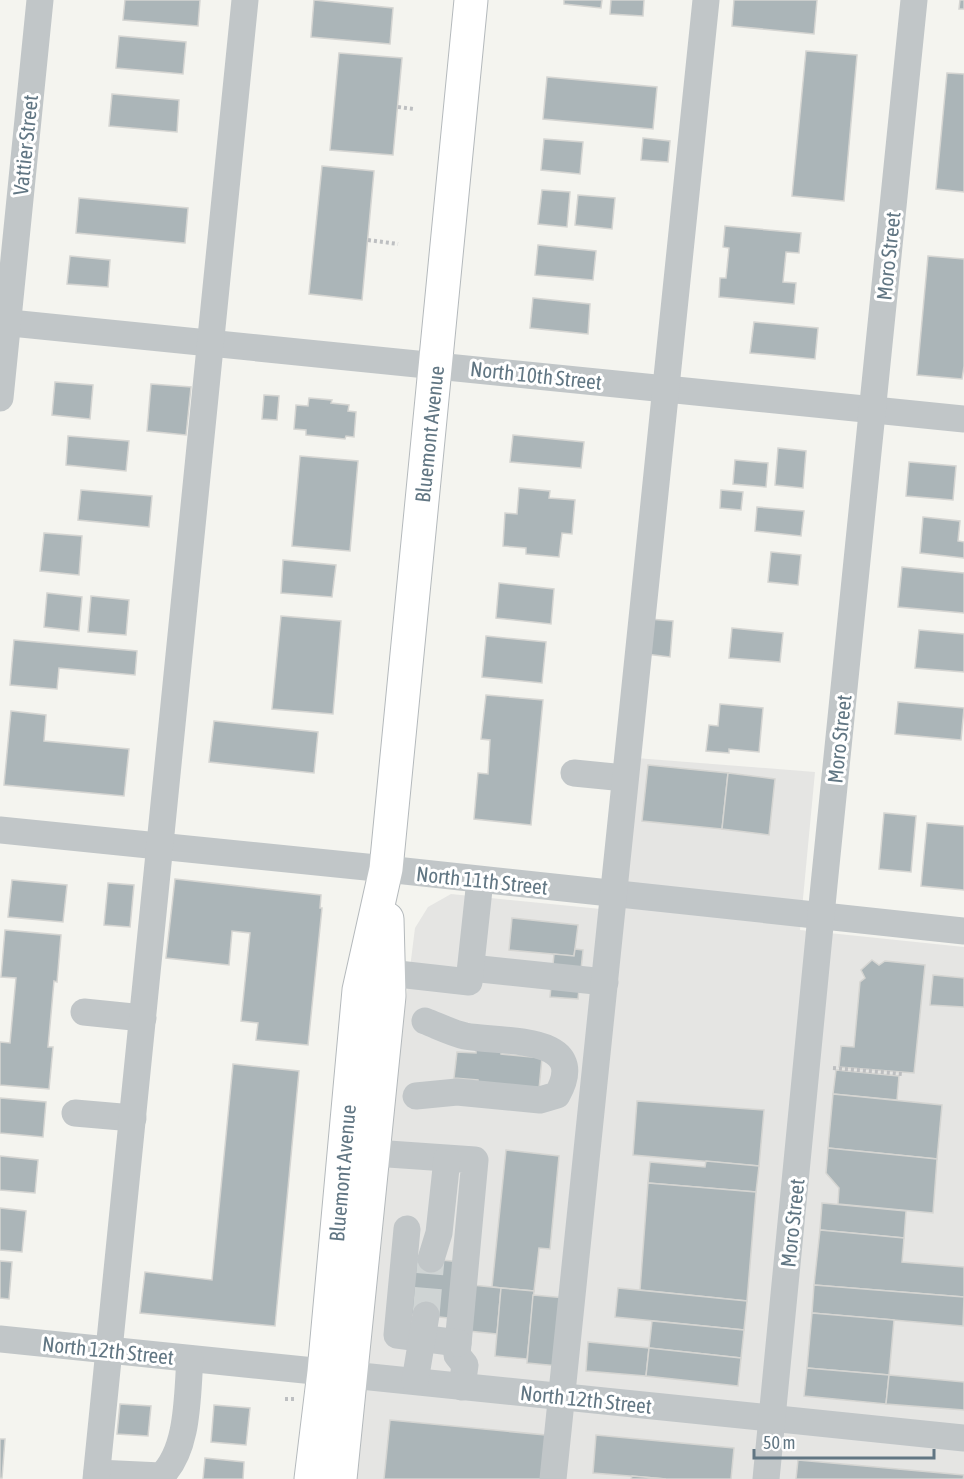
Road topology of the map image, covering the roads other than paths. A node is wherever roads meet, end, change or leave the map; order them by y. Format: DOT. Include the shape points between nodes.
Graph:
graph roads {
  1 [pos="40,0"];
  2 [pos="245,0"];
  3 [pos="471,0"];
  4 [pos="706,0"];
  5 [pos="914,0"];
  6 [pos="4,322"];
  7 [pos="212,343"];
  8 [pos="436,365"];
  9 [pos="666,388"];
  10 [pos="0,398"];
  11 [pos="873,409"];
  12 [pos="964,419"];
  13 [pos="573,773"];
  14 [pos="625,778"];
  15 [pos="0,830"];
  16 [pos="161,846"];
  17 [pos="386,869"];
  18 [pos="480,880"];
  19 [pos="614,894"];
  20 [pos="821,916"];
  21 [pos="964,931"];
  22 [pos="471,968"];
  23 [pos="389,973"];
  24 [pos="605,982"];
  25 [pos="84,1012"];
  26 [pos="143,1018"];
  27 [pos="425,1021"];
  28 [pos="416,1096"];
  29 [pos="75,1113"];
  30 [pos="133,1118"];
  31 [pos="374,1153"];
  32 [pos="447,1158"];
  33 [pos="367,1226"];
  34 [pos="407,1229"];
  35 [pos="439,1233"];
  36 [pos="467,1234"];
  37 [pos="431,1259"];
  38 [pos="359,1295"];
  39 [pos="400,1299"];
  40 [pos="424,1327"];
  41 [pos="0,1339"];
  42 [pos="458,1343"];
  43 [pos="109,1351"];
  44 [pos="190,1359"];
  45 [pos="338,1373"];
  46 [pos="416,1381"];
  47 [pos="462,1387"];
  48 [pos="561,1397"];
  49 [pos="772,1419"];
  50 [pos="964,1438"];
  51 [pos="97,1476"];
  52 [pos="311,1479"];
  53 [pos="340,1479"];
  54 [pos="553,1479"];
  55 [pos="766,1479"];
  1 -- 6 [label="street, Vattier Street"];
  2 -- 7 [label="street"];
  3 -- 8 [label="main road, Bluemont Avenue"];
  4 -- 9 [label="street"];
  5 -- 11 [label="street, Moro Street"];
  6 -- 7 [label="street, North 10th Street"];
  6 -- 10 [label="street, Vattier Street"];
  7 -- 8 [label="street, North 10th Street"];
  7 -- 16 [label="street"];
  8 -- 9 [label="street, North 10th Street"];
  8 -- 17 [label="main road, Bluemont Avenue"];
  9 -- 11 [label="street, North 10th Street"];
  9 -- 14 [label="street"];
  11 -- 12 [label="street, North 10th Street"];
  11 -- 20 [label="street, Moro Street"];
  13 -- 14 [label="street"];
  14 -- 19 [label="street"];
  15 -- 16 [label="street, North 11th Street"];
  16 -- 17 [label="street, North 11th Street"];
  16 -- 26 [label="street"];
  17 -- 18 [label="street, North 11th Street"];
  17 -- 23 [label="main road, Bluemont Avenue"];
  17 -- 45 [label="main road, Bluemont Avenue" via="359,990 336,1238"];
  18 -- 19 [label="street, North 11th Street"];
  18 -- 22 [label="street"];
  19 -- 20 [label="street, North 11th Street"];
  19 -- 24 [label="street"];
  20 -- 21 [label="street, North 11th Street"];
  20 -- 49 [label="street, Moro Street"];
  22 -- 23 [label="street" via="469,982"];
  22 -- 24 [label="street"];
  23 -- 31 [label="main road, Bluemont Avenue"];
  24 -- 48 [label="street"];
  25 -- 26 [label="street"];
  26 -- 30 [label="street"];
  27 -- 28 [label="street" via="463,1036 546,1046 560,1057 564,1075 556,1095 540,1100 457,1092"];
  29 -- 30 [label="street"];
  30 -- 43 [label="street"];
  31 -- 32 [label="street"];
  31 -- 33 [label="main road, Bluemont Avenue"];
  32 -- 35 [label="street"];
  32 -- 36 [label="street" via="475,1160"];
  33 -- 34 [label="street"];
  33 -- 38 [label="main road, Bluemont Avenue"];
  34 -- 35 [label="street"];
  34 -- 39 [label="street"];
  35 -- 36 [label="street"];
  35 -- 37 [label="street"];
  36 -- 42 [label="street"];
  38 -- 39 [label="street"];
  38 -- 45 [label="main road, Bluemont Avenue"];
  39 -- 40 [label="street" via="397,1335"];
  40 -- 42 [label="street"];
  40 -- 46 [label="street"];
  41 -- 43 [label="street, North 12th Street"];
  42 -- 47 [label="street" via="457,1355 465,1365"];
  43 -- 44 [label="street, North 12th Street"];
  43 -- 51 [label="street"];
  44 -- 45 [label="street, North 12th Street"];
  44 -- 51 [label="street" via="181,1440 171,1467 161,1476"];
  45 -- 46 [label="street, North 12th Street"];
  45 -- 52 [label="main road, Bluemont Avenue"];
  45 -- 53 [label="main road, Bluemont Avenue"];
  46 -- 47 [label="street, North 12th Street"];
  47 -- 48 [label="street, North 12th Street"];
  48 -- 49 [label="street, North 12th Street"];
  48 -- 54 [label="street"];
  49 -- 50 [label="street, North 12th Street"];
  49 -- 55 [label="street, Moro Street"];
}
